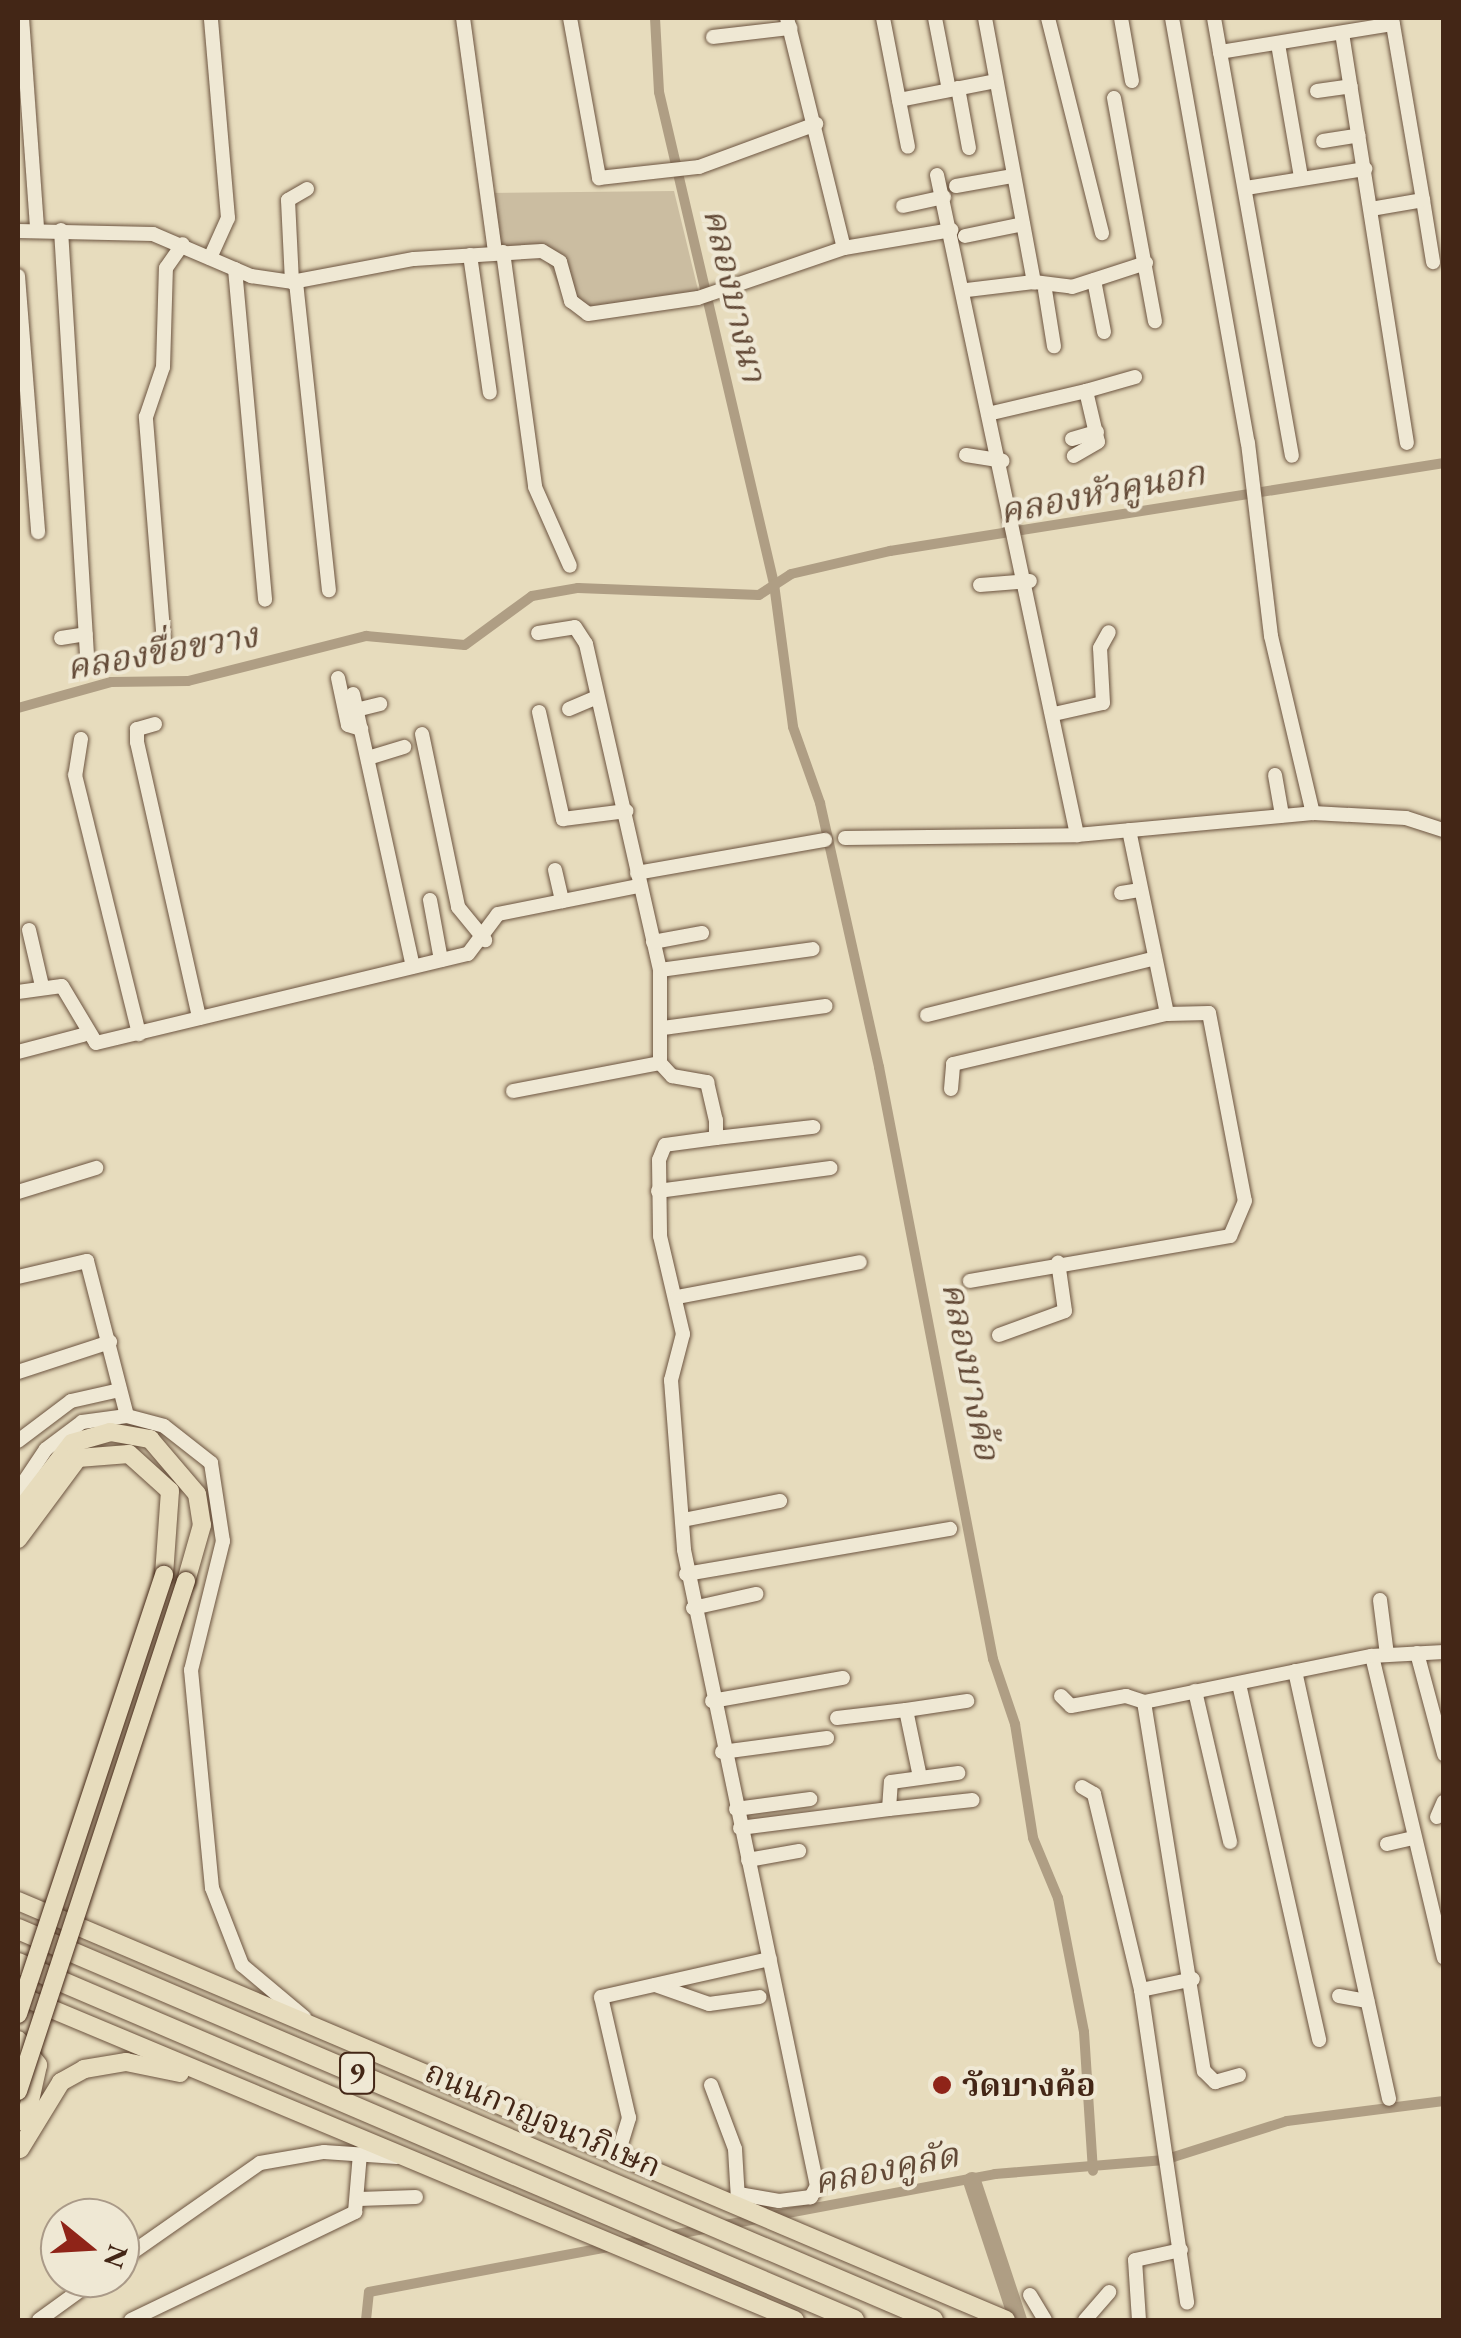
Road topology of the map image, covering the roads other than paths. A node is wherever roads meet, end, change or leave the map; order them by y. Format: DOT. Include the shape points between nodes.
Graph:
graph roads {
  1 [pos="22,18"];
  2 [pos="211,18"];
  3 [pos="463,18"];
  4 [pos="570,18"];
  5 [pos="884,18"];
  6 [pos="935,18"];
  7 [pos="985,18"];
  8 [pos="1048,18"];
  9 [pos="1121,18"];
  10 [pos="1172,18"];
  11 [pos="1214,18"];
  12 [pos="1392,20"];
  13 [pos="788,23"];
  14 [pos="1342,34"];
  15 [pos="713,37"];
  16 [pos="1278,44"];
  17 [pos="1220,52"];
  18 [pos="996,80"];
  19 [pos="1132,81"];
  20 [pos="1351,86"];
  21 [pos="953,89"];
  22 [pos="1317,91"];
  23 [pos="1114,98"];
  24 [pos="899,100"];
  25 [pos="816,124"];
  26 [pos="1359,135"];
  27 [pos="1323,141"];
  28 [pos="908,147"];
  29 [pos="969,148"];
  30 [pos="1364,169"];
  31 [pos="937,175"];
  32 [pos="1013,176"];
  33 [pos="1301,177"];
  34 [pos="1246,188"];
  35 [pos="307,189"];
  36 [pos="950,192"];
  37 [pos="1423,200"];
  38 [pos="903,206"];
  39 [pos="1371,209"];
  40 [pos="1023,224"];
  41 [pos="37,229"];
  42 [pos="61,230"];
  43 [pos="18,231"];
  44 [pos="958,233"];
  45 [pos="1102,233"];
  46 [pos="183,244"];
  47 [pos="844,248"];
  48 [pos="499,252"];
  49 [pos="470,255"];
  50 [pos="210,258"];
  51 [pos="1433,262"];
  52 [pos="1146,263"];
  53 [pos="235,269"];
  54 [pos="18,276"];
  55 [pos="1094,280"];
  56 [pos="294,282"];
  57 [pos="1040,286"];
  58 [pos="967,290"];
  59 [pos="1155,322"];
  60 [pos="1104,332"];
  61 [pos="1054,346"];
  62 [pos="1135,377"];
  63 [pos="1086,391"];
  64 [pos="490,393"];
  65 [pos="992,413"];
  66 [pos="22,415"];
  67 [pos="1097,432"];
  68 [pos="1072,439"];
  69 [pos="1407,443"];
  70 [pos="966,455"];
  71 [pos="1074,456"];
  72 [pos="1292,456"];
  73 [pos="1003,461"];
  74 [pos="38,532"];
  75 [pos="570,566"];
  76 [pos="1030,580"];
  77 [pos="980,586"];
  78 [pos="329,590"];
  79 [pos="265,600"];
  80 [pos="1109,632"];
  81 [pos="538,633"];
  82 [pos="86,634"];
  83 [pos="61,638"];
  84 [pos="164,644"];
  85 [pos="87,657"];
  86 [pos="338,678"];
  87 [pos="353,694"];
  88 [pos="597,697"];
  89 [pos="380,704"];
  90 [pos="570,709"];
  91 [pos="356,710"];
  92 [pos="540,712"];
  93 [pos="1054,714"];
  94 [pos="155,724"];
  95 [pos="361,729"];
  96 [pos="422,734"];
  97 [pos="81,739"];
  98 [pos="404,747"];
  99 [pos="368,758"];
  100 [pos="1275,775"];
  101 [pos="626,811"];
  102 [pos="1313,813"];
  103 [pos="1282,815"];
  104 [pos="1129,830"];
  105 [pos="1444,830"];
  106 [pos="1076,835"];
  107 [pos="845,838"];
  108 [pos="825,840"];
  109 [pos="554,870"];
  110 [pos="638,879"];
  111 [pos="1139,890"];
  112 [pos="1121,893"];
  113 [pos="430,900"];
  114 [pos="562,901"];
  115 [pos="29,930"];
  116 [pos="702,933"];
  117 [pos="485,940"];
  118 [pos="653,942"];
  119 [pos="813,949"];
  120 [pos="1152,958"];
  121 [pos="441,960"];
  122 [pos="413,966"];
  123 [pos="660,970"];
  124 [pos="42,986"];
  125 [pos="18,992"];
  126 [pos="826,1006"];
  127 [pos="1167,1014"];
  128 [pos="927,1016"];
  129 [pos="198,1018"];
  130 [pos="663,1028"];
  131 [pos="139,1034"];
  132 [pos="84,1035"];
  133 [pos="18,1052"];
  134 [pos="660,1063"];
  135 [pos="950,1090"];
  136 [pos="514,1091"];
  137 [pos="813,1127"];
  138 [pos="716,1138"];
  139 [pos="96,1168"];
  140 [pos="830,1168"];
  141 [pos="658,1191"];
  142 [pos="18,1192"];
  143 [pos="860,1262"];
  144 [pos="1058,1262"];
  145 [pos="18,1278"];
  146 [pos="970,1281"];
  147 [pos="677,1297"];
  148 [pos="999,1335"];
  149 [pos="110,1342"];
  150 [pos="18,1372"];
  151 [pos="120,1390"];
  152 [pos="127,1416"];
  153 [pos="18,1441"];
  154 [pos="18,1491"];
  155 [pos="780,1501"];
  156 [pos="18,1513"];
  157 [pos="683,1520"];
  158 [pos="950,1529"];
  159 [pos="18,1539"];
  160 [pos="686,1574"];
  161 [pos="756,1594"];
  162 [pos="1380,1600"];
  163 [pos="694,1608"];
  164 [pos="1444,1652"];
  165 [pos="1417,1653"];
  166 [pos="1380,1656"];
  167 [pos="1295,1671"];
  168 [pos="844,1678"];
  169 [pos="1239,1684"];
  170 [pos="1196,1692"];
  171 [pos="1061,1696"];
  172 [pos="712,1701"];
  173 [pos="967,1701"];
  174 [pos="1144,1702"];
  175 [pos="906,1710"];
  176 [pos="836,1718"];
  177 [pos="827,1738"];
  178 [pos="722,1752"];
  179 [pos="1444,1754"];
  180 [pos="958,1773"];
  181 [pos="920,1777"];
  182 [pos="1082,1787"];
  183 [pos="810,1799"];
  184 [pos="973,1800"];
  185 [pos="1444,1802"];
  186 [pos="736,1809"];
  187 [pos="889,1809"];
  188 [pos="1438,1817"];
  189 [pos="740,1828"];
  190 [pos="1414,1838"];
  191 [pos="1230,1842"];
  192 [pos="1387,1844"];
  193 [pos="800,1850"];
  194 [pos="748,1860"];
  195 [pos="18,1899"];
  196 [pos="18,1929"];
  197 [pos="1444,1958"];
  198 [pos="770,1959"];
  199 [pos="18,1964"];
  200 [pos="1193,1979"];
  201 [pos="655,1986"];
  202 [pos="1141,1990"];
  203 [pos="18,1995"];
  204 [pos="1339,1996"];
  205 [pos="760,1997"];
  206 [pos="1368,2001"];
  207 [pos="18,2014"];
  208 [pos="316,2025"];
  209 [pos="18,2040"];
  210 [pos="1319,2040"];
  211 [pos="1239,2076"];
  212 [pos="228,2085"];
  213 [pos="711,2086"];
  214 [pos="18,2091"];
  215 [pos="1389,2099"];
  216 [pos="19,2152"];
  217 [pos="360,2154"];
  218 [pos="618,2154"];
  219 [pos="398,2157"];
  220 [pos="416,2197"];
  221 [pos="360,2199"];
  222 [pos="741,2203"];
  223 [pos="140,2247"];
  224 [pos="1181,2250"];
  225 [pos="1109,2292"];
  226 [pos="1030,2295"];
  227 [pos="71,2298"];
  228 [pos="1187,2304"];
  229 [pos="44,2319"];
  230 [pos="131,2320"];
  231 [pos="795,2320"];
  232 [pos="854,2320"];
  233 [pos="932,2320"];
  234 [pos="1006,2320"];
  235 [pos="1045,2320"];
  236 [pos="1085,2320"];
  237 [pos="1139,2320"];
  1 -- 41 [label="street"];
  2 -- 50 [label="street" via="228,218"];
  3 -- 48 [label="street"];
  4 -- 25 [label="street" via="594,176 699,167"];
  5 -- 24 [label="street"];
  6 -- 21 [label="street"];
  7 -- 18 [label="street"];
  8 -- 45 [label="street"];
  9 -- 19 [label="street"];
  10 -- 102 [label="street" via="1253,472 1271,636"];
  11 -- 17 [label="street"];
  12 -- 14 [label="street"];
  12 -- 37 [label="street"];
  13 -- 15 [label="street"];
  13 -- 25 [label="street"];
  14 -- 16 [label="street"];
  14 -- 20 [label="street"];
  16 -- 17 [label="street"];
  16 -- 33 [label="street"];
  17 -- 34 [label="street"];
  18 -- 21 [label="street"];
  18 -- 32 [label="street"];
  20 -- 22 [label="street"];
  20 -- 26 [label="street"];
  21 -- 24 [label="street"];
  21 -- 29 [label="street"];
  23 -- 52 [label="street"];
  24 -- 28 [label="street"];
  25 -- 47 [label="street"];
  26 -- 27 [label="street"];
  26 -- 30 [label="street"];
  30 -- 33 [label="street"];
  30 -- 39 [label="street"];
  31 -- 36 [label="street"];
  32 -- 36 [label="street"];
  32 -- 40 [label="street"];
  33 -- 34 [label="street"];
  34 -- 72 [label="street"];
  35 -- 56 [label="street" via="288,200"];
  36 -- 38 [label="street"];
  36 -- 44 [label="street"];
  37 -- 39 [label="street"];
  37 -- 51 [label="street"];
  39 -- 69 [label="street"];
  40 -- 44 [label="street"];
  40 -- 57 [label="street"];
  41 -- 42 [label="street"];
  41 -- 43 [label="street"];
  42 -- 46 [label="street"];
  42 -- 82 [label="street"];
  44 -- 47 [label="street"];
  44 -- 58 [label="street"];
  46 -- 50 [label="street"];
  46 -- 84 [label="street" via="166,268 163,368 146,418"];
  47 -- 48 [label="street" via="698,298 582,312 556,257"];
  48 -- 49 [label="street"];
  48 -- 75 [label="street" via="535,487"];
  49 -- 56 [label="street"];
  49 -- 64 [label="street"];
  50 -- 53 [label="street"];
  52 -- 55 [label="street"];
  52 -- 59 [label="street"];
  53 -- 56 [label="street"];
  53 -- 79 [label="street"];
  54 -- 66 [label="street"];
  55 -- 57 [label="street"];
  55 -- 60 [label="street"];
  56 -- 78 [label="street"];
  57 -- 58 [label="street"];
  57 -- 61 [label="street"];
  58 -- 65 [label="street"];
  62 -- 63 [label="street"];
  63 -- 65 [label="street"];
  63 -- 67 [label="street"];
  65 -- 73 [label="street"];
  66 -- 74 [label="street"];
  67 -- 68 [label="street"];
  67 -- 71 [label="street" via="1096,446"];
  70 -- 73 [label="street"];
  73 -- 76 [label="street"];
  76 -- 77 [label="street"];
  76 -- 93 [label="street"];
  80 -- 93 [label="street" via="1100,648 1104,703"];
  81 -- 88 [label="street" via="578,629"];
  82 -- 83 [label="street"];
  82 -- 85 [label="street"];
  86 -- 95 [label="street" via="348,724"];
  87 -- 91 [label="street"];
  88 -- 90 [label="street"];
  88 -- 101 [label="street"];
  89 -- 91 [label="street"];
  91 -- 95 [label="street"];
  92 -- 101 [label="street" via="563,820"];
  93 -- 106 [label="street"];
  94 -- 129 [label="street" via="138,729 137,742"];
  95 -- 99 [label="street"];
  96 -- 117 [label="street" via="458,907"];
  97 -- 131 [label="street" via="74,774"];
  98 -- 99 [label="street"];
  99 -- 122 [label="street"];
  100 -- 103 [label="street"];
  101 -- 110 [label="street"];
  102 -- 103 [label="street"];
  102 -- 105 [label="street" via="1406,818"];
  103 -- 104 [label="street"];
  104 -- 106 [label="street"];
  104 -- 111 [label="street"];
  106 -- 107 [label="street"];
  108 -- 110 [label="street"];
  109 -- 114 [label="street"];
  110 -- 114 [label="street"];
  110 -- 118 [label="street"];
  111 -- 112 [label="street"];
  111 -- 120 [label="street"];
  113 -- 121 [label="street"];
  114 -- 117 [label="street" via="498,914"];
  115 -- 124 [label="street"];
  116 -- 118 [label="street"];
  117 -- 121 [label="street"];
  118 -- 123 [label="street"];
  119 -- 123 [label="street"];
  120 -- 127 [label="street"];
  120 -- 128 [label="street"];
  121 -- 122 [label="street"];
  122 -- 129 [label="street"];
  123 -- 130 [label="street"];
  124 -- 125 [label="street"];
  124 -- 132 [label="street" via="65,988"];
  126 -- 130 [label="street"];
  127 -- 135 [label="street" via="953,1064"];
  127 -- 144 [label="street" via="1212,1016 1243,1186 1240,1228"];
  129 -- 131 [label="street"];
  130 -- 134 [label="street"];
  131 -- 132 [label="street" via="96,1043"];
  132 -- 133 [label="street"];
  134 -- 136 [label="street"];
  134 -- 138 [label="street" via="672,1076 707,1082"];
  137 -- 138 [label="street"];
  138 -- 141 [label="street" via="665,1145"];
  139 -- 142 [label="street"];
  140 -- 141 [label="street"];
  141 -- 147 [label="street"];
  143 -- 147 [label="street"];
  144 -- 146 [label="street"];
  144 -- 148 [label="street" via="1065,1311"];
  145 -- 149 [label="street" via="88,1260"];
  147 -- 157 [label="street" via="684,1344 672,1393"];
  149 -- 150 [label="street"];
  149 -- 151 [label="street"];
  151 -- 152 [label="street"];
  151 -- 153 [label="street" via="70,1401"];
  152 -- 154 [label="street" via="64,1430"];
  152 -- 208 [label="street" via="197,1444 222,1494 223,1541 191,1670 212,1888 242,1965"];
  155 -- 157 [label="street"];
  156 -- 214 [label="main road, bridge" via="72,1443 110,1432 150,1439 197,1494 202,1525"];
  157 -- 160 [label="street"];
  158 -- 160 [label="street"];
  159 -- 207 [label="main road, bridge" via="78,1458 129,1454 170,1491 164,1574"];
  160 -- 163 [label="street"];
  161 -- 163 [label="street"];
  162 -- 166 [label="street"];
  163 -- 172 [label="street"];
  164 -- 165 [label="street"];
  165 -- 166 [label="street"];
  165 -- 179 [label="street"];
  166 -- 167 [label="street"];
  166 -- 190 [label="street"];
  167 -- 169 [label="street"];
  167 -- 206 [label="street"];
  168 -- 172 [label="street"];
  169 -- 170 [label="street"];
  169 -- 210 [label="street"];
  170 -- 174 [label="street"];
  170 -- 191 [label="street"];
  171 -- 174 [label="street" via="1063,1705 1126,1696"];
  172 -- 178 [label="street"];
  173 -- 175 [label="street"];
  174 -- 200 [label="street"];
  175 -- 176 [label="street"];
  175 -- 181 [label="street"];
  177 -- 178 [label="street"];
  178 -- 186 [label="street"];
  180 -- 181 [label="street"];
  181 -- 187 [label="street" via="889,1784"];
  182 -- 202 [label="street" via="1094,1794"];
  183 -- 186 [label="street"];
  184 -- 187 [label="street"];
  185 -- 188 [label="street"];
  186 -- 189 [label="street"];
  187 -- 189 [label="street"];
  189 -- 194 [label="street"];
  190 -- 192 [label="street"];
  190 -- 197 [label="street"];
  193 -- 194 [label="street"];
  194 -- 198 [label="street"];
  195 -- 208 [label="main road"];
  196 -- 233 [label="highway, ถนนกาญจนาภิเษก / 9"];
  198 -- 201 [label="street"];
  198 -- 222 [label="street" via="817,2186 811,2197"];
  199 -- 232 [label="highway, ถนนกาญจนาภิเษก / 9"];
  200 -- 202 [label="street"];
  200 -- 211 [label="street" via="1207,2078"];
  201 -- 205 [label="street" via="709,2004"];
  201 -- 218 [label="street" via="599,2000 630,2118"];
  202 -- 224 [label="street"];
  203 -- 212 [label="main road"];
  204 -- 206 [label="street"];
  206 -- 215 [label="street"];
  208 -- 218 [label="main road"];
  209 -- 216 [label="main road" via="38,2064"];
  212 -- 216 [label="main road" via="104,2063 61,2082"];
  212 -- 219 [label="main road"];
  213 -- 222 [label="street"];
  217 -- 219 [label="street"];
  217 -- 221 [label="street"];
  217 -- 223 [label="street" via="260,2163"];
  218 -- 222 [label="main road"];
  219 -- 231 [label="main road"];
  220 -- 221 [label="street"];
  221 -- 230 [label="street" via="343,2220"];
  222 -- 234 [label="main road"];
  224 -- 228 [label="street"];
  224 -- 237 [label="street" via="1135,2260"];
  225 -- 236 [label="street"];
  226 -- 235 [label="street"];
  227 -- 229 [label="street"];
}
